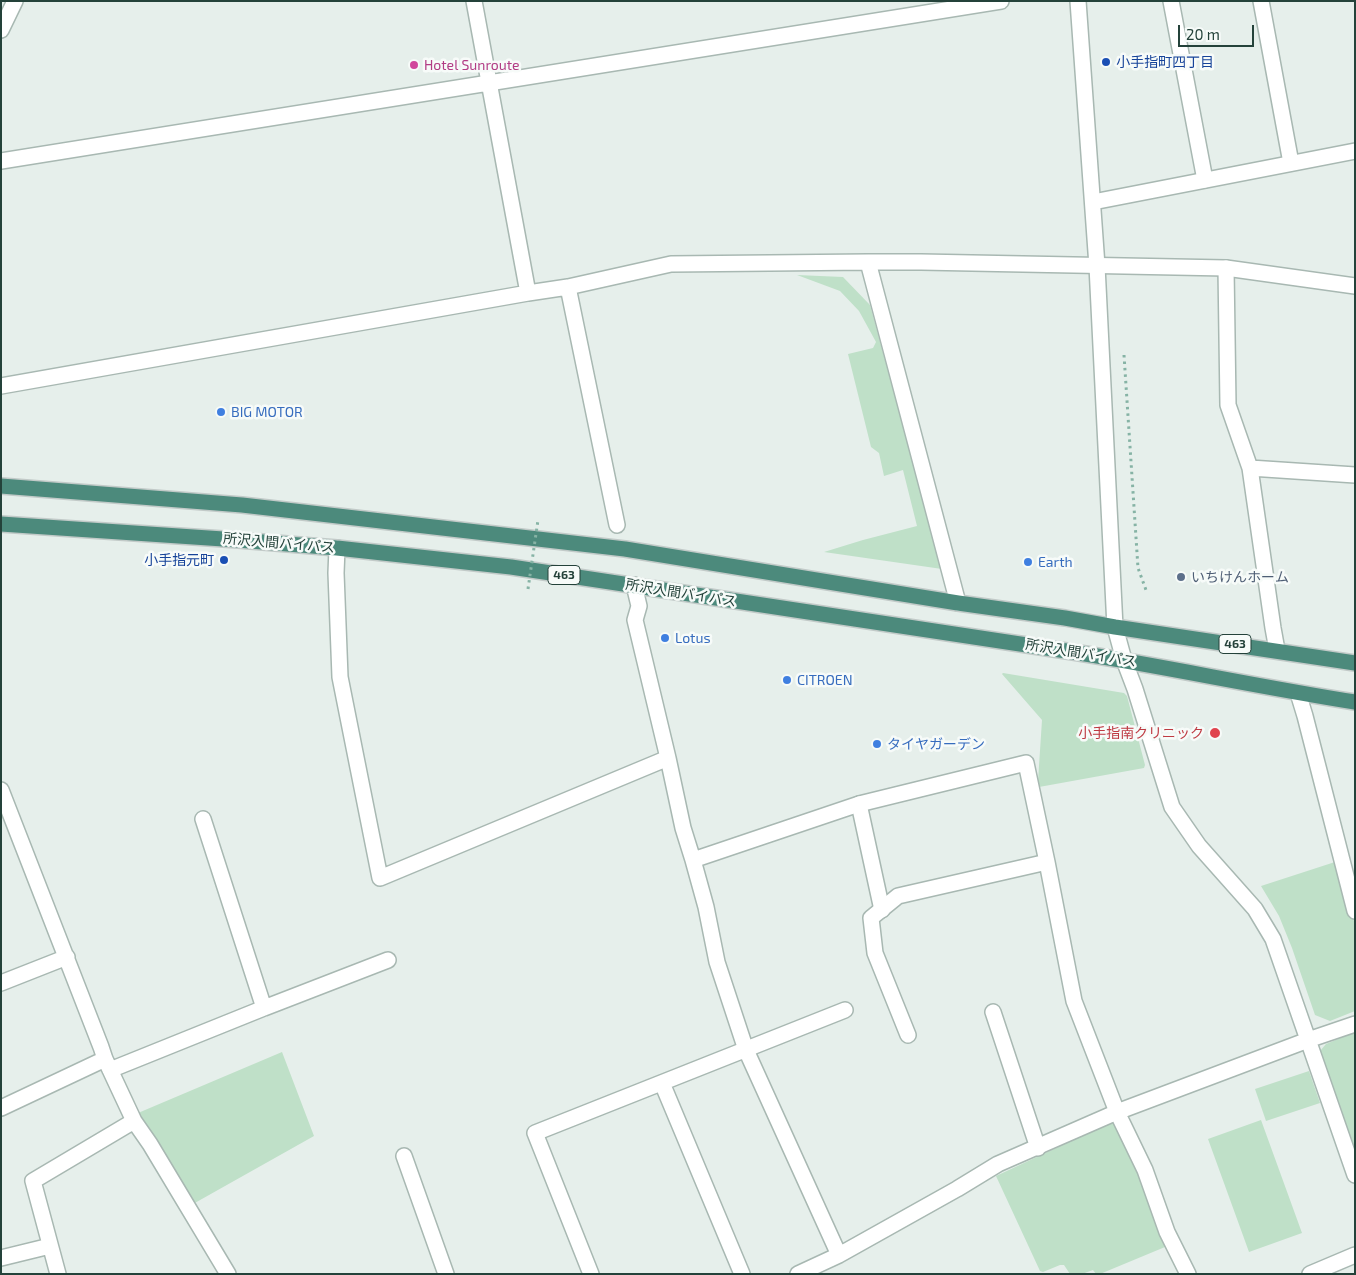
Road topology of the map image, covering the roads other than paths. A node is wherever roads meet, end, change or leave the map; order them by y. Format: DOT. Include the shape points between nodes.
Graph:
graph roads {
  1 [pos="15,1"];
  2 [pos="474,1"];
  3 [pos="1000,1"];
  4 [pos="1078,1"];
  5 [pos="1171,1"];
  6 [pos="1261,1"];
  7 [pos="1,30"];
  8 [pos="489,83"];
  9 [pos="1355,151"];
  10 [pos="1,161"];
  11 [pos="1291,163"];
  12 [pos="1205,180"];
  13 [pos="1092,202"];
  14 [pos="868,262"];
  15 [pos="1097,266"];
  16 [pos="1226,268"];
  17 [pos="1355,286"];
  18 [pos="568,287"];
  19 [pos="528,293"];
  20 [pos="1,386"];
  21 [pos="1250,468"];
  22 [pos="1355,475"];
  23 [pos="1,486"];
  24 [pos="1,524"];
  25 [pos="618,525"];
  26 [pos="338,548"];
  27 [pos="634,586"];
  28 [pos="958,603"];
  29 [pos="1115,627"];
  30 [pos="1277,650"];
  31 [pos="1124,660"];
  32 [pos="1355,663"];
  33 [pos="1298,693"];
  34 [pos="1355,702"];
  35 [pos="668,758"];
  36 [pos="1,790"];
  37 [pos="858,804"];
  38 [pos="203,819"];
  39 [pos="693,860"];
  40 [pos="1047,862"];
  41 [pos="882,910"];
  42 [pos="1355,911"];
  43 [pos="67,957"];
  44 [pos="388,960"];
  45 [pos="1,983"];
  46 [pos="264,1008"];
  47 [pos="845,1010"];
  48 [pos="993,1012"];
  49 [pos="1355,1024"];
  50 [pos="908,1035"];
  51 [pos="1308,1040"];
  52 [pos="746,1050"];
  53 [pos="107,1065"];
  54 [pos="662,1083"];
  55 [pos="1,1108"];
  56 [pos="1117,1112"];
  57 [pos="134,1121"];
  58 [pos="1038,1148"];
  59 [pos="404,1156"];
  60 [pos="1354,1172"];
  61 [pos="50,1246"];
  62 [pos="839,1255"];
  63 [pos="1355,1255"];
  64 [pos="1,1258"];
  65 [pos="808,1272"];
  66 [pos="58,1274"];
  67 [pos="228,1274"];
  68 [pos="446,1274"];
  69 [pos="591,1274"];
  70 [pos="742,1274"];
  71 [pos="1188,1274"];
  72 [pos="1310,1274"];
  1 -- 7 [label="street"];
  2 -- 8 [label="street"];
  3 -- 8 [label="street"];
  4 -- 13 [label="street"];
  5 -- 12 [label="street"];
  6 -- 11 [label="street"];
  8 -- 10 [label="street"];
  8 -- 19 [label="street"];
  9 -- 11 [label="street"];
  11 -- 12 [label="street"];
  12 -- 13 [label="street"];
  13 -- 15 [label="street"];
  14 -- 15 [label="street"];
  14 -- 18 [label="street" via="671,264"];
  14 -- 28 [label="street"];
  15 -- 16 [label="street"];
  15 -- 29 [label="street"];
  16 -- 17 [label="street"];
  16 -- 21 [label="street" via="1228,405"];
  18 -- 19 [label="street"];
  18 -- 25 [label="street"];
  19 -- 20 [label="street"];
  21 -- 22 [label="street"];
  21 -- 30 [label="street"];
  23 -- 28 [label="highway, 463" via="242,505 625,549"];
  24 -- 26 [label="highway, 所沢入間バイパス / 463"];
  26 -- 27 [label="highway, 所沢入間バイパス / 463" via="511,567"];
  26 -- 35 [label="street" via="340,677 380,878"];
  27 -- 31 [label="highway, 所沢入間バイパス / 463"];
  27 -- 35 [label="street" via="639,606 635,620"];
  28 -- 29 [label="highway, 463"];
  29 -- 30 [label="highway, 463"];
  29 -- 31 [label="street"];
  30 -- 32 [label="highway, 463"];
  31 -- 33 [label="highway, 所沢入間バイパス / 463"];
  31 -- 51 [label="street" via="1172,806 1199,846 1255,909 1273,939"];
  33 -- 34 [label="highway, 所沢入間バイパス / 463"];
  33 -- 42 [label="street"];
  35 -- 39 [label="street"];
  36 -- 43 [label="street"];
  37 -- 39 [label="street"];
  37 -- 40 [label="street" via="1026,763"];
  37 -- 41 [label="street"];
  38 -- 46 [label="street"];
  39 -- 52 [label="street" via="717,962"];
  40 -- 41 [label="street" via="898,896"];
  40 -- 56 [label="street" via="1074,1001"];
  41 -- 50 [label="street" via="871,918 875,953"];
  43 -- 45 [label="street"];
  43 -- 53 [label="street"];
  44 -- 46 [label="street"];
  46 -- 53 [label="street"];
  47 -- 52 [label="street"];
  48 -- 58 [label="street"];
  49 -- 51 [label="street"];
  51 -- 56 [label="street"];
  51 -- 60 [label="street"];
  52 -- 54 [label="street"];
  52 -- 62 [label="street"];
  53 -- 55 [label="street"];
  53 -- 57 [label="street"];
  54 -- 69 [label="street" via="535,1134"];
  54 -- 70 [label="street"];
  56 -- 58 [label="street"];
  56 -- 71 [label="street"];
  57 -- 61 [label="street" via="33,1181"];
  57 -- 67 [label="street"];
  58 -- 62 [label="street" via="998,1164"];
  59 -- 68 [label="street"];
  61 -- 64 [label="street"];
  61 -- 66 [label="street"];
  62 -- 65 [label="street"];
  63 -- 72 [label="street"];
}
